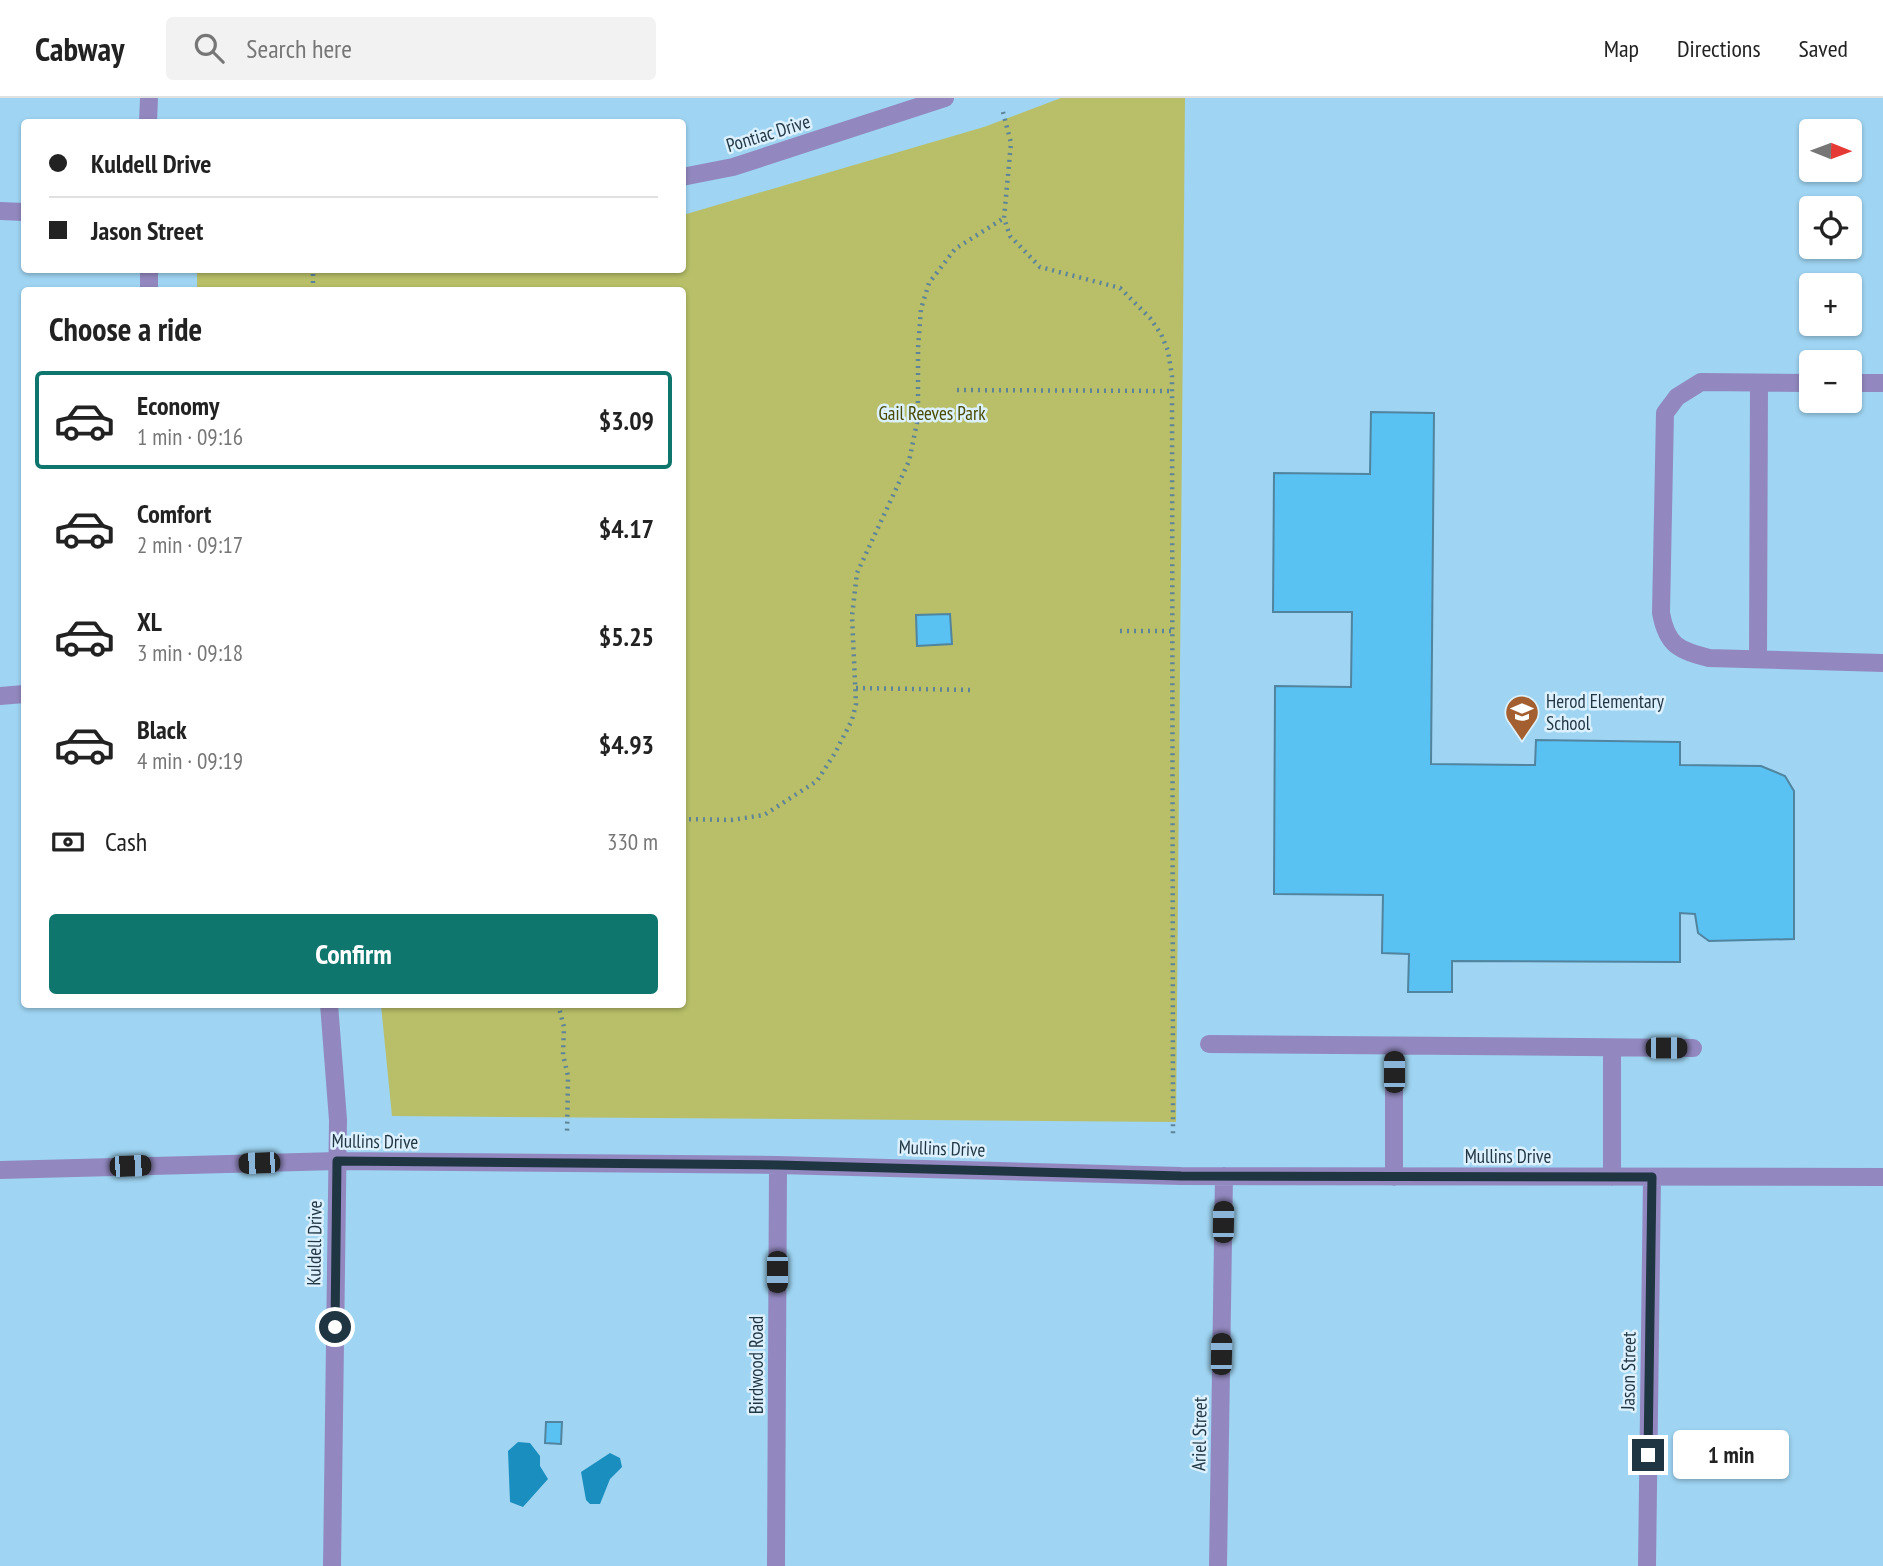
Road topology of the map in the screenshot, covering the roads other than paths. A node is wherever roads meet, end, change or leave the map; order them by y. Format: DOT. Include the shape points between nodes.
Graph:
graph roads {
  1 [pos="149,98"];
  2 [pos="938,99"];
  3 [pos="148,119"];
  4 [pos="686,176"];
  5 [pos="0,211"];
  6 [pos="21,212"];
  7 [pos="1759,383"];
  8 [pos="1799,383"];
  9 [pos="1862,383"];
  10 [pos="1883,383"];
  11 [pos="1758,659"];
  12 [pos="1883,663"];
  13 [pos="21,694"];
  14 [pos="0,696"];
  15 [pos="328,1008"];
  16 [pos="1209,1044"];
  17 [pos="1394,1046"];
  18 [pos="1612,1048"];
  19 [pos="1693,1048"];
  20 [pos="337,1161"];
  21 [pos="778,1165"];
  22 [pos="0,1170"];
  23 [pos="1224,1176"];
  24 [pos="1394,1177"];
  25 [pos="1612,1177"];
  26 [pos="1652,1177"];
  27 [pos="1883,1177"];
  28 [pos="332,1566"];
  29 [pos="776,1566"];
  30 [pos="1218,1566"];
  31 [pos="1647,1566"];
  1 -- 3 [label="street"];
  2 -- 4 [label="street, Pontiac Drive" via="733,167"];
  5 -- 6 [label="street"];
  7 -- 8 [label="street"];
  7 -- 11 [label="street"];
  7 -- 11 [label="street" via="1701,382 1677,397 1665,413 1661,613 1665,635 1684,652 1709,658"];
  9 -- 10 [label="street"];
  11 -- 12 [label="street"];
  13 -- 14 [label="street"];
  15 -- 20 [label="street, Kuldell Drive"];
  16 -- 17 [label="street"];
  17 -- 18 [label="street"];
  17 -- 24 [label="street"];
  18 -- 19 [label="street"];
  18 -- 25 [label="street"];
  20 -- 21 [label="street, Mullins Drive"];
  20 -- 22 [label="street, Mullins Drive"];
  20 -- 28 [label="street, Kuldell Drive"];
  21 -- 23 [label="street, Mullins Drive"];
  21 -- 29 [label="street, Birdwood Road"];
  23 -- 24 [label="street, Mullins Drive"];
  23 -- 30 [label="street, Ariel Street"];
  24 -- 25 [label="street, Mullins Drive"];
  25 -- 26 [label="street, Mullins Drive"];
  26 -- 27 [label="street, Mullins Drive"];
  26 -- 31 [label="street, Jason Street"];
}
